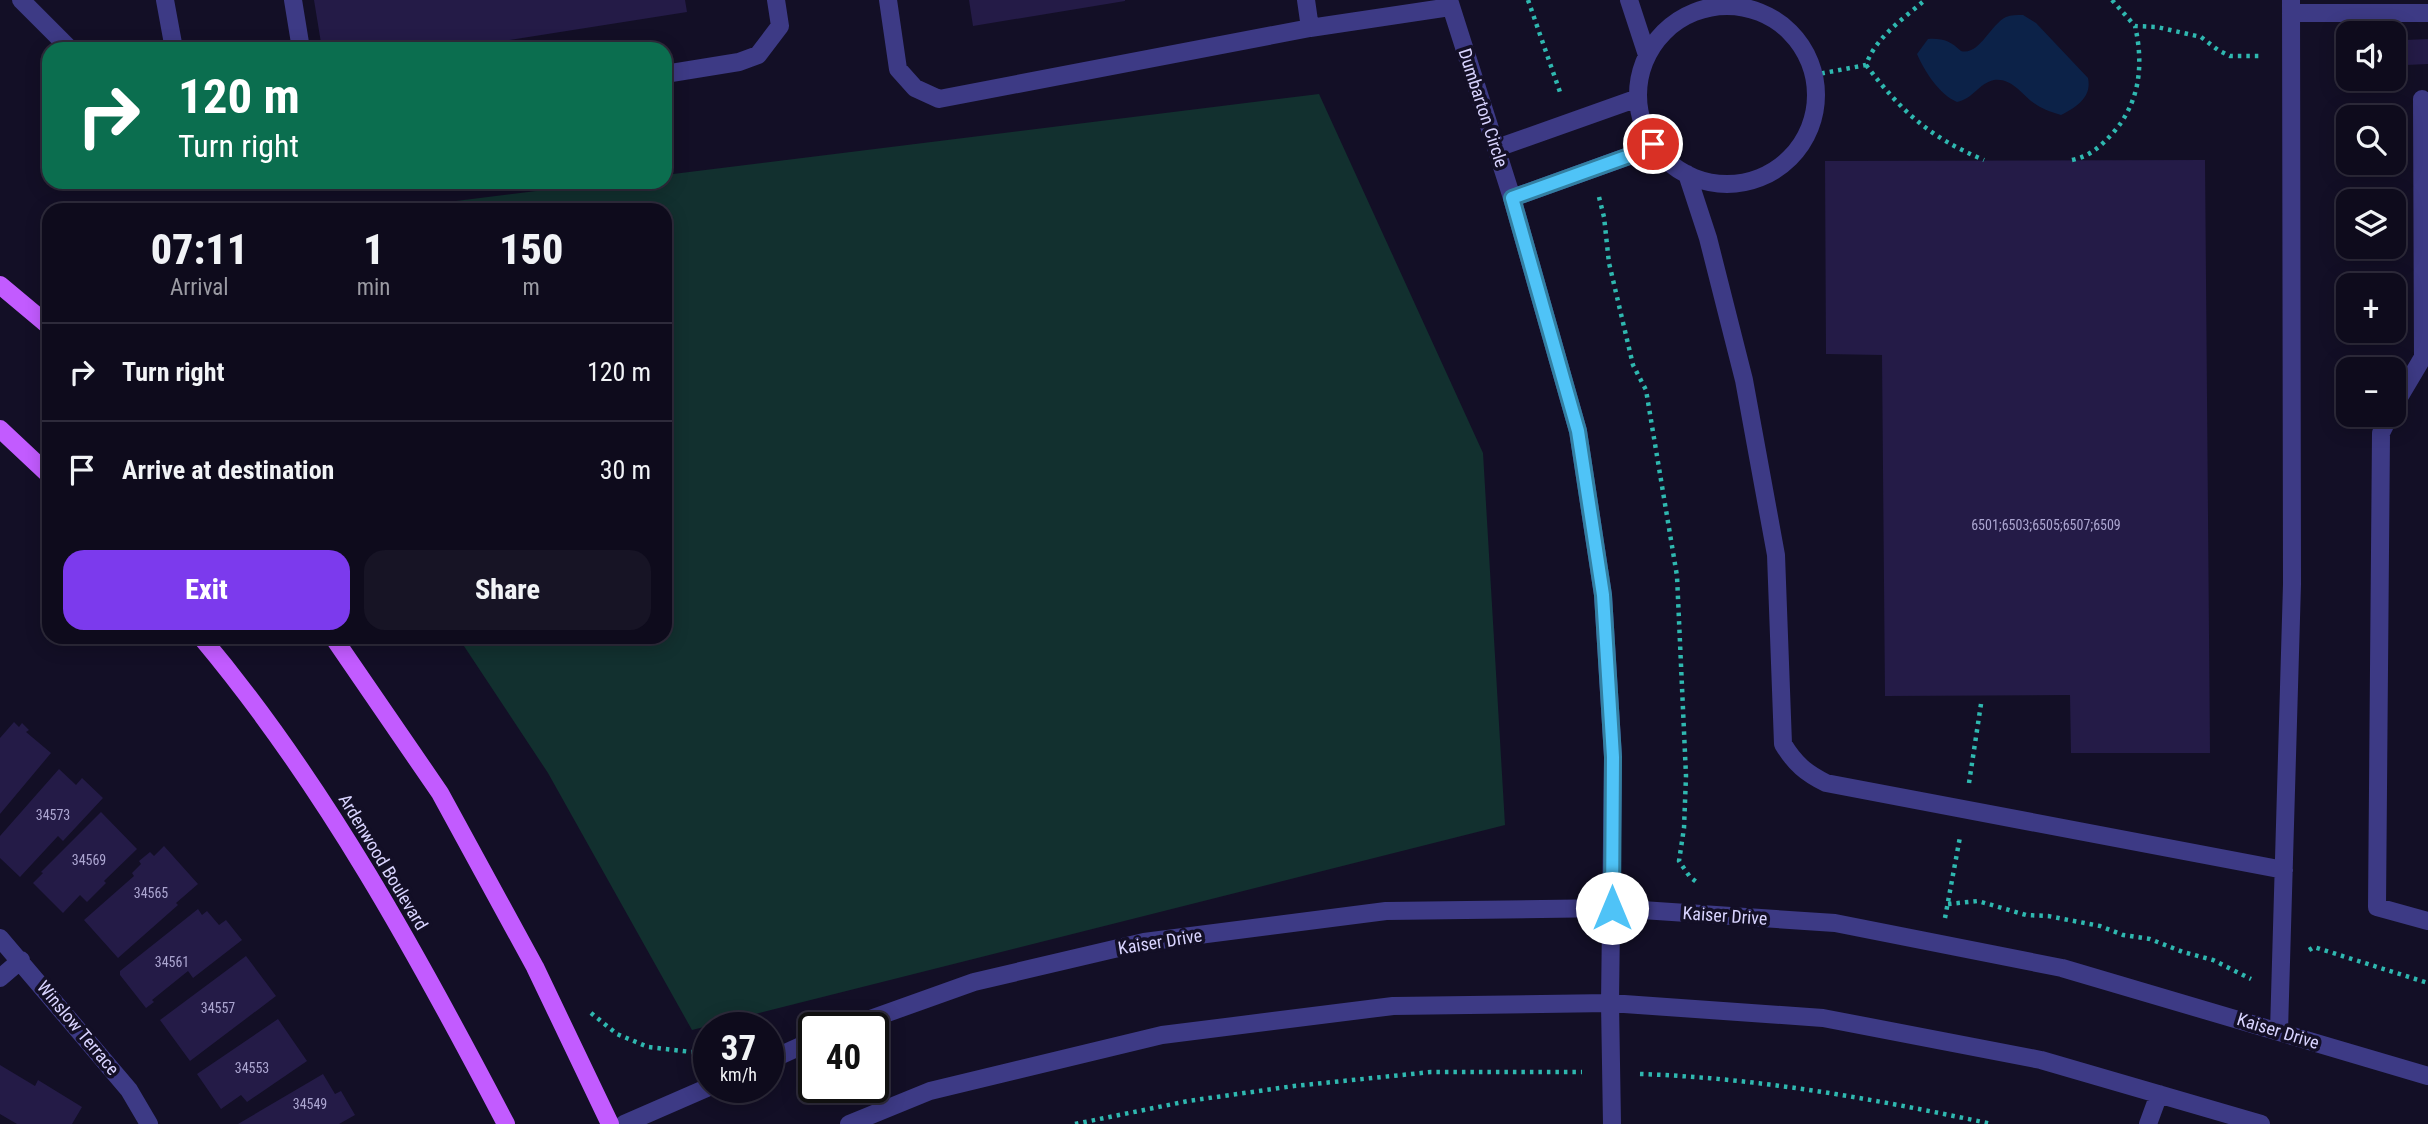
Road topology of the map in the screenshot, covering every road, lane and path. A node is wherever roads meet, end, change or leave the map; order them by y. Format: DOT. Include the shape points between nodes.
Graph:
graph roads {
  1 [pos="21,0"];
  2 [pos="165,0"];
  3 [pos="293,0"];
  4 [pos="776,0"];
  5 [pos="888,0"];
  6 [pos="1306,0"];
  7 [pos="1528,0"];
  8 [pos="1629,0"];
  9 [pos="1926,0"];
  10 [pos="2112,0"];
  11 [pos="1450,3"];
  12 [pos="2291,7"];
  13 [pos="2423,9"];
  14 [pos="2135,26"];
  15 [pos="1310,28"];
  16 [pos="63,42"];
  17 [pos="173,42"];
  18 [pos="300,42"];
  19 [pos="1647,55"];
  20 [pos="2291,57"];
  21 [pos="1866,65"];
  22 [pos="672,73"];
  23 [pos="1813,75"];
  24 [pos="1638,98"];
  25 [pos="1562,99"];
  26 [pos="2421,99"];
  27 [pos="1654,147"];
  28 [pos="1497,148"];
  29 [pos="1984,160"];
  30 [pos="2071,160"];
  31 [pos="1687,174"];
  32 [pos="1598,194"];
  33 [pos="1512,198"];
  34 [pos="0,285"];
  35 [pos="42,320"];
  36 [pos="2425,360"];
  37 [pos="2406,388"];
  38 [pos="2384,427"];
  39 [pos="0,429"];
  40 [pos="42,468"];
  41 [pos="207,644"];
  42 [pos="338,644"];
  43 [pos="2284,870"];
  44 [pos="1701,885"];
  45 [pos="1948,904"];
  46 [pos="1612,908"];
  47 [pos="1932,917"];
  48 [pos="1945,919"];
  49 [pos="2428,921"];
  50 [pos="0,938"];
  51 [pos="21,960"];
  52 [pos="2280,966"];
  53 [pos="0,978"];
  54 [pos="2428,983"];
  55 [pos="1610,1003"];
  56 [pos="586,1009"];
  57 [pos="889,1012"];
  58 [pos="2279,1031"];
  59 [pos="693,1052"];
  60 [pos="1611,1073"];
  61 [pos="2428,1076"];
  62 [pos="693,1094"];
  63 [pos="2159,1094"];
  64 [pos="149,1124"];
  65 [pos="506,1124"];
  66 [pos="610,1124"];
  67 [pos="624,1124"];
  68 [pos="849,1124"];
  69 [pos="1075,1124"];
  70 [pos="1612,1124"];
  71 [pos="1992,1124"];
  72 [pos="2148,1124"];
  73 [pos="2261,1124"];
  1 -- 16 [label="street"];
  2 -- 17 [label="street"];
  3 -- 18 [label="street"];
  4 -- 22 [label="street" via="780,26 758,55"];
  5 -- 15 [label="street" via="898,69 915,89 939,99"];
  6 -- 15 [label="street"];
  7 -- 25 [label="path"];
  8 -- 19 [label="street"];
  9 -- 21 [label="path" via="1876,47"];
  10 -- 14 [label="path"];
  11 -- 15 [label="street"];
  11 -- 28 [label="street, Dumbarton Circle"];
  12 -- 13 [label="street"];
  12 -- 20 [label="street"];
  14 -- 20 [label="path" via="2201,37 2230,56"];
  14 -- 30 [label="path" via="2140,72 2135,99 2096,151"];
  19 -- 23 [label="street" via="1677,21 1698,10 1744,8 1786,28 1801,45"];
  19 -- 24 [label="street"];
  20 -- 43 [label="street" via="2292,584"];
  21 -- 23 [label="path"];
  21 -- 29 [label="path" via="1925,130"];
  23 -- 31 [label="street" via="1815,113 1807,135 1777,169 1756,180 1733,184 1709,183"];
  24 -- 27 [label="street" via="1642,124"];
  24 -- 28 [label="street"];
  26 -- 36 [label="street"];
  27 -- 31 [label="street"];
  27 -- 33 [label="street"];
  28 -- 33 [label="street, Dumbarton Circle"];
  31 -- 43 [label="street" via="1745,380 1776,555 1783,744 1793,761 1826,783"];
  32 -- 44 [label="path" via="1633,365 1646,390 1666,500 1677,576 1685,725 1684,828 1679,861"];
  33 -- 46 [label="street, Dumbarton Circle" via="1578,431 1603,595 1613,757"];
  34 -- 35 [label="main road"];
  36 -- 37 [label="street"];
  38 -- 49 [label="street" via="2377,907"];
  39 -- 40 [label="main road"];
  41 -- 65 [label="main road, Ardenwood Boulevard" via="240,683 353,846"];
  42 -- 66 [label="main road" via="440,793 535,967"];
  43 -- 52 [label="street"];
  45 -- 52 [label="path" via="1978,901 2026,915 2100,926 2213,960 2253,980"];
  46 -- 55 [label="street, Dumbarton Circle"];
  46 -- 57 [label="street, Kaiser Drive" via="1386,911 1144,942 974,982"];
  46 -- 58 [label="street, Kaiser Drive" via="1835,923 2062,968"];
  47 -- 48 [label="path"];
  50 -- 51 [label="street, Winslow Terrace"];
  51 -- 53 [label="street"];
  51 -- 64 [label="street, Winslow Terrace" via="129,1090"];
  52 -- 54 [label="path" via="2315,947"];
  52 -- 58 [label="street"];
  55 -- 60 [label="street, Dumbarton Circle"];
  55 -- 63 [label="street" via="1823,1018 2040,1060"];
  55 -- 68 [label="street" via="1393,1006 1162,1035 930,1091"];
  56 -- 59 [label="path" via="617,1034 648,1047"];
  58 -- 61 [label="street, Kaiser Drive"];
  60 -- 69 [label="path" via="1431,1072 1188,1101"];
  60 -- 70 [label="street, Dumbarton Circle"];
  60 -- 71 [label="path" via="1772,1084 1881,1100"];
  62 -- 67 [label="street"];
  63 -- 72 [label="street"];
  63 -- 73 [label="street"];
}
